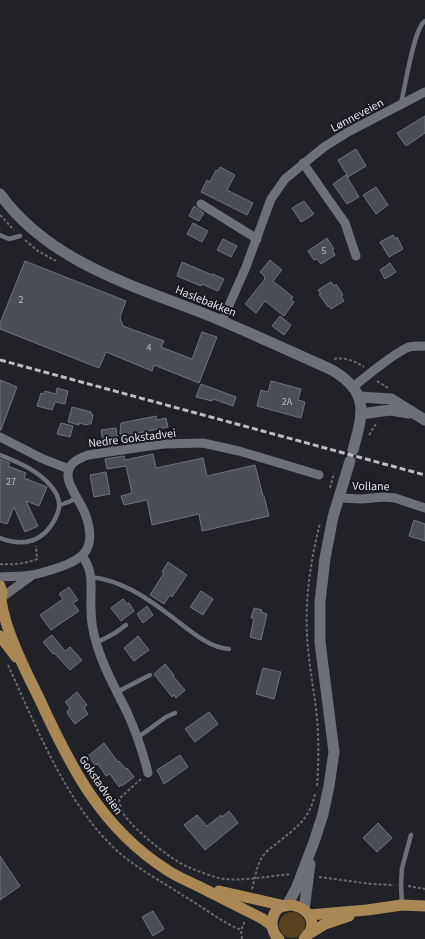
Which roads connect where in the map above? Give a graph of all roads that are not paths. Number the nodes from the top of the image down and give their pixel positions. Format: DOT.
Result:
graph roads {
  1 [pos="425,21"];
  2 [pos="425,92"];
  3 [pos="401,105"];
  4 [pos="303,163"];
  5 [pos="0,194"];
  6 [pos="201,204"];
  7 [pos="0,235"];
  8 [pos="20,236"];
  9 [pos="257,239"];
  10 [pos="356,256"];
  11 [pos="222,321"];
  12 [pos="425,346"];
  13 [pos="354,386"];
  14 [pos="360,398"];
  15 [pos="361,414"];
  16 [pos="413,414"];
  17 [pos="425,420"];
  18 [pos="0,438"];
  19 [pos="353,450"];
  20 [pos="0,455"];
  21 [pos="350,461"];
  22 [pos="69,468"];
  23 [pos="319,475"];
  24 [pos="77,496"];
  25 [pos="339,498"];
  26 [pos="60,505"];
  27 [pos="425,508"];
  28 [pos="0,538"];
  29 [pos="82,556"];
  30 [pos="32,575"];
  31 [pos="0,577"];
  32 [pos="91,577"];
  33 [pos="0,586"];
  34 [pos="1,600"];
  35 [pos="126,625"];
  36 [pos="0,636"];
  37 [pos="96,643"];
  38 [pos="229,649"];
  39 [pos="26,670"];
  40 [pos="150,675"];
  41 [pos="117,692"];
  42 [pos="175,713"];
  43 [pos="137,738"];
  44 [pos="148,773"];
  45 [pos="411,835"];
  46 [pos="314,842"];
  47 [pos="192,883"];
  48 [pos="286,905"];
  49 [pos="402,905"];
  50 [pos="425,906"];
  51 [pos="367,910"];
  52 [pos="306,912"];
  53 [pos="275,934"];
  54 [pos="306,937"];
  1 -- 3 [label="lane"];
  2 -- 3 [label="street, Lønneveien"];
  3 -- 4 [label="street, Lønneveien"];
  4 -- 9 [label="street, Lønneveien"];
  4 -- 10 [label="street"];
  5 -- 11 [label="main road, Haslebakken"];
  6 -- 9 [label="street"];
  7 -- 8 [label="lane"];
  9 -- 11 [label="street, Lønneveien"];
  11 -- 13 [label="main road, Haslebakken"];
  12 -- 13 [label="street"];
  13 -- 14 [label="main road, Haslebakken"];
  14 -- 15 [label="main road, Haslebakken"];
  14 -- 16 [label="main road"];
  15 -- 16 [label="main road"];
  15 -- 19 [label="main road, Haslebakken"];
  16 -- 17 [label="main road"];
  18 -- 22 [label="street"];
  20 -- 26 [label="lane"];
  21 -- 25 [label="main road"];
  22 -- 23 [label="street, Nedre Gokstadvei"];
  22 -- 24 [label="street"];
  24 -- 26 [label="lane"];
  24 -- 29 [label="street"];
  25 -- 27 [label="street, Vollane"];
  25 -- 46 [label="main road"];
  26 -- 28 [label="lane"];
  29 -- 30 [label="street"];
  29 -- 32 [label="street"];
  30 -- 31 [label="street"];
  30 -- 34 [label="street"];
  32 -- 37 [label="street"];
  32 -- 38 [label="lane"];
  33 -- 34 [label="main road, Gokstadveien"];
  34 -- 39 [label="main road, Gokstadveien"];
  35 -- 37 [label="lane"];
  36 -- 39 [label="main road, Gokstadveien"];
  37 -- 41 [label="street"];
  39 -- 47 [label="main road, Gokstadveien"];
  40 -- 41 [label="lane"];
  41 -- 43 [label="street"];
  42 -- 43 [label="lane"];
  43 -- 44 [label="street"];
  45 -- 49 [label="lane"];
  46 -- 48 [label="main road"];
  46 -- 52 [label="main road"];
  47 -- 48 [label="main road, Gokstadveien"];
  47 -- 53 [label="main road, Gokstadveien"];
  48 -- 52 [label="main road, Gokstadveien"];
  48 -- 53 [label="main road"];
  49 -- 50 [label="main road"];
  49 -- 51 [label="main road"];
  51 -- 52 [label="main road"];
  51 -- 54 [label="main road"];
  52 -- 54 [label="main road"];
}
